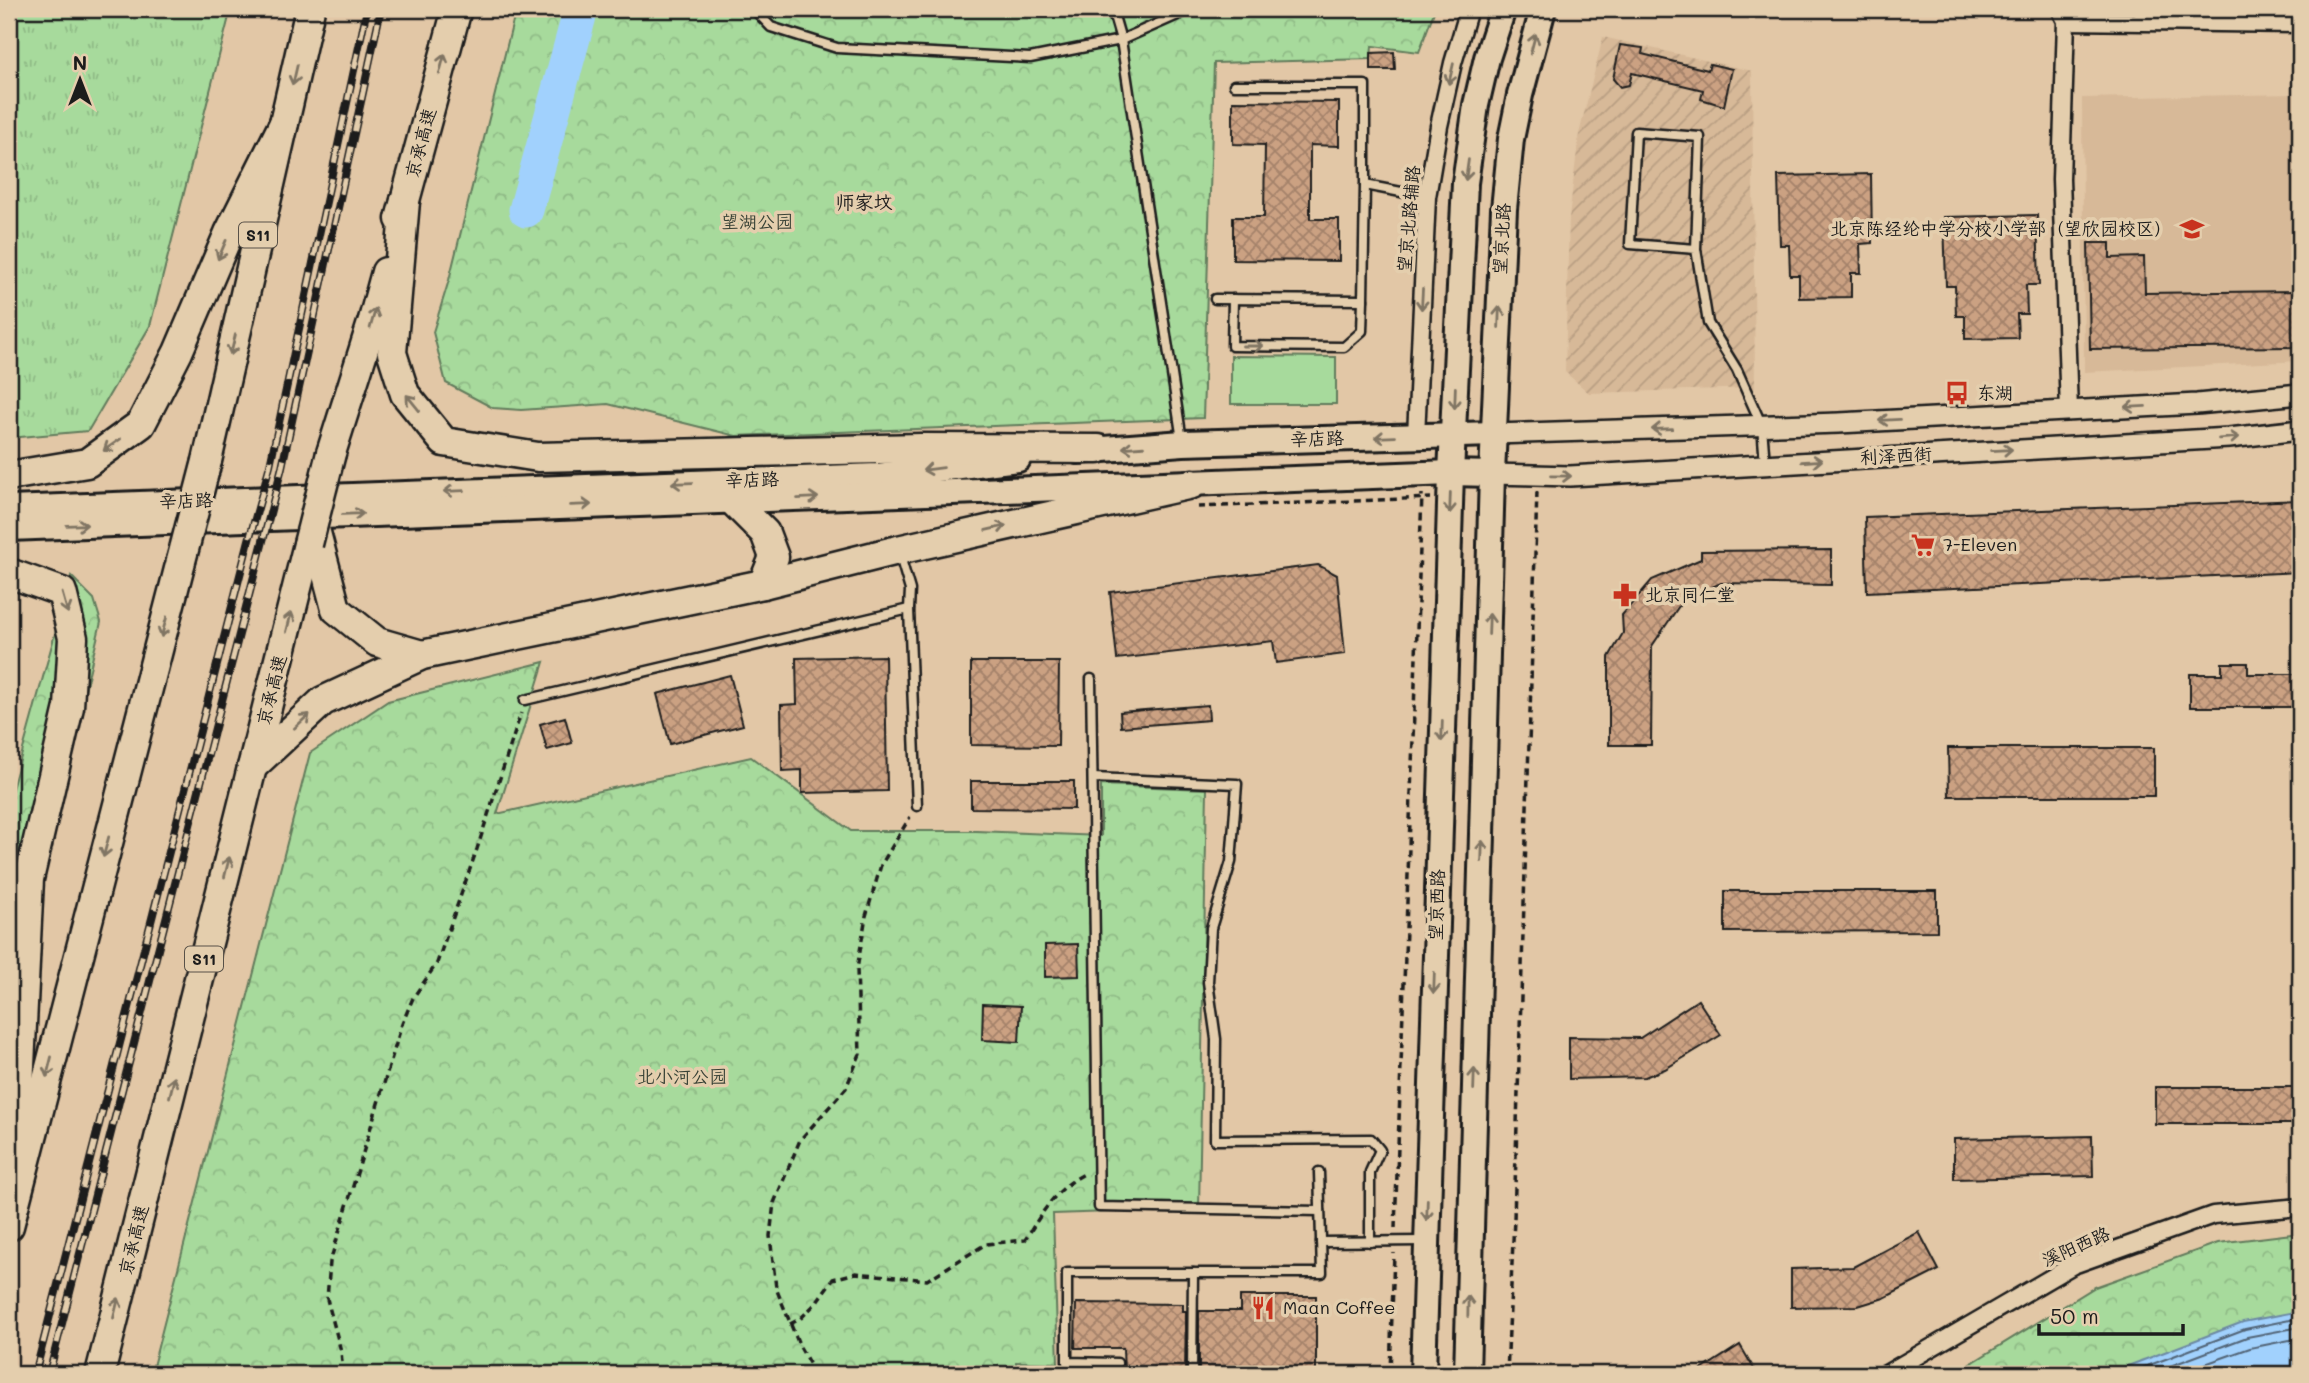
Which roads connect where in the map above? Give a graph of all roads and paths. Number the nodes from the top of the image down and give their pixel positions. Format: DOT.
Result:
graph roads {
  1 [pos="310,9"];
  2 [pos="457,9"];
  3 [pos="754,9"];
  4 [pos="1112,9"];
  5 [pos="1191,9"];
  6 [pos="1469,9"];
  7 [pos="1503,9"];
  8 [pos="1543,9"];
  9 [pos="2063,15"];
  10 [pos="2300,24"];
  11 [pos="1121,40"];
  12 [pos="1234,85"];
  13 [pos="284,123"];
  14 [pos="1364,185"];
  15 [pos="1427,197"];
  16 [pos="405,201"];
  17 [pos="1696,249"];
  18 [pos="1214,299"];
  19 [pos="1233,299"];
  20 [pos="1363,300"];
  21 [pos="2300,394"];
  22 [pos="2068,411"];
  23 [pos="1762,426"];
  24 [pos="2300,430"];
  25 [pos="1494,434"];
  26 [pos="1453,435"];
  27 [pos="1416,436"];
  28 [pos="1183,443"];
  29 [pos="1098,449"];
  30 [pos="1765,464"];
  31 [pos="1451,473"];
  32 [pos="9,476"];
  33 [pos="1537,484"];
  34 [pos="1493,485"];
  35 [pos="1422,486"];
  36 [pos="1192,496"];
  37 [pos="1450,498"];
  38 [pos="733,501"];
  39 [pos="9,509"];
  40 [pos="9,528"];
  41 [pos="311,534"];
  42 [pos="898,550"];
  43 [pos="9,573"];
  44 [pos="763,584"];
  45 [pos="909,609"];
  46 [pos="422,655"];
  47 [pos="1091,679"];
  48 [pos="525,700"];
  49 [pos="253,767"];
  50 [pos="1093,778"];
  51 [pos="917,806"];
  52 [pos="1099,1166"];
  53 [pos="1319,1172"];
  54 [pos="2300,1207"];
  55 [pos="1320,1211"];
  56 [pos="11,1219"];
  57 [pos="1426,1241"];
  58 [pos="1321,1242"];
  59 [pos="1370,1242"];
  60 [pos="1395,1242"];
  61 [pos="1193,1273"];
  62 [pos="790,1324"];
  63 [pos="100,1374"];
  64 [pos="343,1374"];
  65 [pos="815,1374"];
  66 [pos="1117,1374"];
  67 [pos="1192,1374"];
  68 [pos="1390,1374"];
  69 [pos="1423,1374"];
  70 [pos="1467,1374"];
  71 [pos="1507,1374"];
  72 [pos="1886,1374"];
  1 -- 13 [label="highway, S11, one-way"];
  16 -- 2 [label="highway, 京承高速 / S11, one-way"];
  3 -- 11 [label="lane"];
  4 -- 11 [label="lane"];
  5 -- 11 [label="lane"];
  6 -- 15 [label="street, 望京北路辅路, one-way"];
  7 -- 26 [label="main road, one-way"];
  25 -- 8 [label="main road, 望京北路, one-way"];
  9 -- 10 [label="street"];
  9 -- 22 [label="street"];
  11 -- 28 [label="lane"];
  12 -- 14 [label="lane"];
  13 -- 32 [label="highway, one-way"];
  13 -- 56 [label="highway, S11, one-way, bridge"];
  14 -- 15 [label="lane"];
  14 -- 20 [label="lane"];
  15 -- 27 [label="street, 望京北路辅路, one-way"];
  29 -- 16 [label="highway, one-way"];
  41 -- 16 [label="highway, 京承高速 / S11, one-way, bridge"];
  17 -- 17 [label="lane"];
  17 -- 23 [label="lane"];
  18 -- 19 [label="lane"];
  19 -- 20 [label="lane"];
  19 -- 20 [label="lane, one-way"];
  21 -- 22 [label="street, 利泽西街, one-way"];
  22 -- 23 [label="street, 利泽西街, one-way"];
  23 -- 25 [label="street, 利泽西街, one-way"];
  23 -- 30 [label="lane"];
  30 -- 24 [label="street, 利泽西街, one-way"];
  25 -- 26 [label="main road, 辛店路"];
  25 -- 34 [label="main road, 望京北路"];
  26 -- 27 [label="main road, 辛店路"];
  26 -- 31 [label="main road, 望京西路"];
  27 -- 28 [label="main road, 辛店路, one-way"];
  28 -- 29 [label="main road, 辛店路, one-way"];
  29 -- 39 [label="main road, 辛店路, one-way"];
  33 -- 30 [label="street, 利泽西街, one-way"];
  31 -- 34 [label="main road, 辛店路"];
  31 -- 35 [label="main road, 辛店路"];
  31 -- 37 [label="main road, 望京西路"];
  33 -- 34 [label="street, 利泽西街"];
  33 -- 34 [label="path"];
  33 -- 71 [label="path"];
  70 -- 34 [label="main road, one-way"];
  35 -- 36 [label="main road, 辛店路"];
  35 -- 36 [label="path"];
  35 -- 37 [label="path"];
  35 -- 60 [label="path"];
  38 -- 36 [label="main road, 辛店路, one-way"];
  42 -- 36 [label="highway, one-way"];
  37 -- 57 [label="main road, 望京西路, one-way"];
  40 -- 38 [label="main road, 辛店路, one-way"];
  38 -- 44 [label="highway"];
  41 -- 46 [label="highway"];
  49 -- 41 [label="highway, 京承高速 / S11, one-way"];
  42 -- 44 [label="highway"];
  42 -- 45 [label="lane"];
  43 -- 56 [label="highway, one-way"];
  44 -- 46 [label="highway"];
  45 -- 48 [label="lane"];
  45 -- 51 [label="lane"];
  49 -- 46 [label="highway, one-way"];
  47 -- 50 [label="lane"];
  48 -- 64 [label="path"];
  63 -- 49 [label="highway, 京承高速 / S11, one-way"];
  50 -- 52 [label="lane"];
  50 -- 59 [label="lane"];
  51 -- 62 [label="path"];
  52 -- 55 [label="lane"];
  52 -- 62 [label="path"];
  53 -- 55 [label="lane"];
  54 -- 72 [label="street, 溪阳西路"];
  55 -- 58 [label="lane"];
  57 -- 60 [label="lane"];
  57 -- 69 [label="main road, 望京西路"];
  58 -- 59 [label="lane"];
  58 -- 61 [label="lane"];
  59 -- 60 [label="lane"];
  60 -- 68 [label="path"];
  61 -- 66 [label="lane"];
  61 -- 67 [label="lane"];
  62 -- 65 [label="path"];
}
